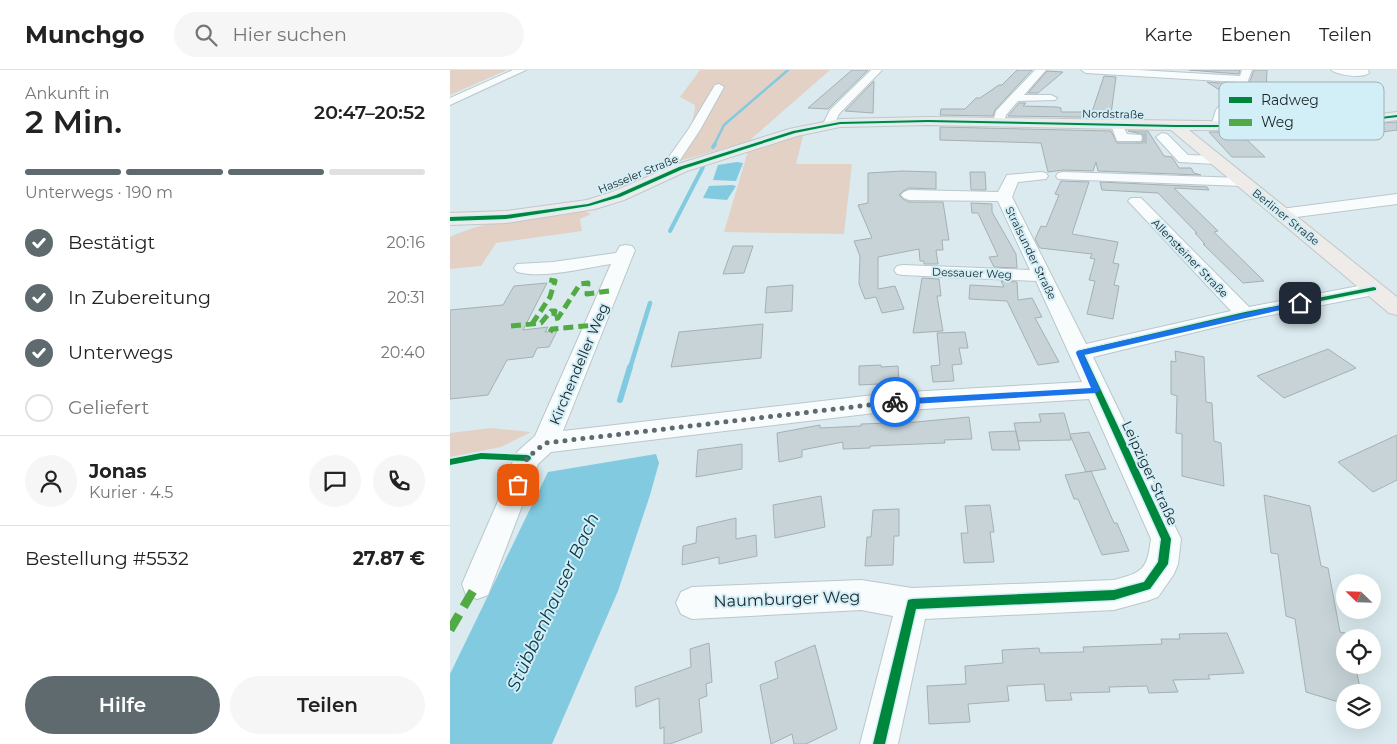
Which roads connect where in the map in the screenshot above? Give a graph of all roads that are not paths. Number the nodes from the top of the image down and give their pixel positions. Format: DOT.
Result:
graph roads {
  1 [pos="521,70"];
  2 [pos="877,70"];
  3 [pos="1041,70"];
  4 [pos="1086,70"];
  5 [pos="1336,70"];
  6 [pos="1363,70"];
  7 [pos="1245,75"];
  8 [pos="719,87"];
  9 [pos="1016,98"];
  10 [pos="1051,98"];
  11 [pos="450,102"];
  12 [pos="1397,116"];
  13 [pos="1384,117"];
  14 [pos="1219,120"];
  15 [pos="999,122"];
  16 [pos="829,124"];
  17 [pos="1117,125"];
  18 [pos="1217,126"];
  19 [pos="1180,131"];
  20 [pos="1136,138"];
  21 [pos="1215,160"];
  22 [pos="663,175"];
  23 [pos="1041,176"];
  24 [pos="1063,176"];
  25 [pos="1242,182"];
  26 [pos="909,195"];
  27 [pos="1004,197"];
  28 [pos="1397,199"];
  29 [pos="1136,201"];
  30 [pos="1281,214"];
  31 [pos="450,219"];
  32 [pos="523,268"];
  33 [pos="903,270"];
  34 [pos="1042,276"];
  35 [pos="1374,289"];
  36 [pos="1397,308"];
  37 [pos="1245,314"];
  38 [pos="1080,353"];
  39 [pos="1096,390"];
  40 [pos="545,443"];
  41 [pos="477,584"];
  42 [pos="692,603"];
  43 [pos="912,604"];
  44 [pos="879,744"];
  1 -- 11 [label="street"];
  2 -- 16 [label="street"];
  3 -- 9 [label="street"];
  4 -- 7 [label="street"];
  5 -- 6 [label="street"];
  8 -- 22 [label="street, Hasseler Straße"];
  9 -- 10 [label="street"];
  9 -- 15 [label="street"];
  12 -- 13 [label="main road, Nordstraße"];
  14 -- 18 [label="street"];
  15 -- 16 [label="main road, Nordstraße"];
  15 -- 17 [label="main road, Nordstraße"];
  16 -- 22 [label="main road, Hasseler Straße"];
  17 -- 19 [label="main road, Nordstraße"];
  17 -- 20 [label="street"];
  18 -- 19 [label="main road, Nordstraße"];
  19 -- 21 [label="main road, Berliner Straße"];
  19 -- 21 [label="street"];
  21 -- 25 [label="main road, Berliner Straße"];
  22 -- 31 [label="main road, Hasseler Straße"];
  23 -- 27 [label="street, Stralsunder Straße"];
  24 -- 25 [label="street"];
  25 -- 30 [label="main road, Berliner Straße"];
  26 -- 27 [label="street"];
  27 -- 34 [label="street, Stralsunder Straße"];
  28 -- 30 [label="street"];
  29 -- 37 [label="street, Allensteiner Straße"];
  30 -- 35 [label="main road, Berliner Straße"];
  32 -- 40 [label="street, Kirchendeller Weg"];
  33 -- 34 [label="street, Dessauer Weg"];
  34 -- 38 [label="street, Stralsunder Straße"];
  35 -- 36 [label="main road, Berliner Straße"];
  35 -- 37 [label="street"];
  37 -- 38 [label="street"];
  38 -- 39 [label="street, Leipziger Straße"];
  39 -- 40 [label="street"];
  39 -- 43 [label="street, Leipziger Straße"];
  40 -- 41 [label="street, Kirchendeller Weg"];
  42 -- 43 [label="street, Naumburger Weg"];
  43 -- 44 [label="street"];
}
